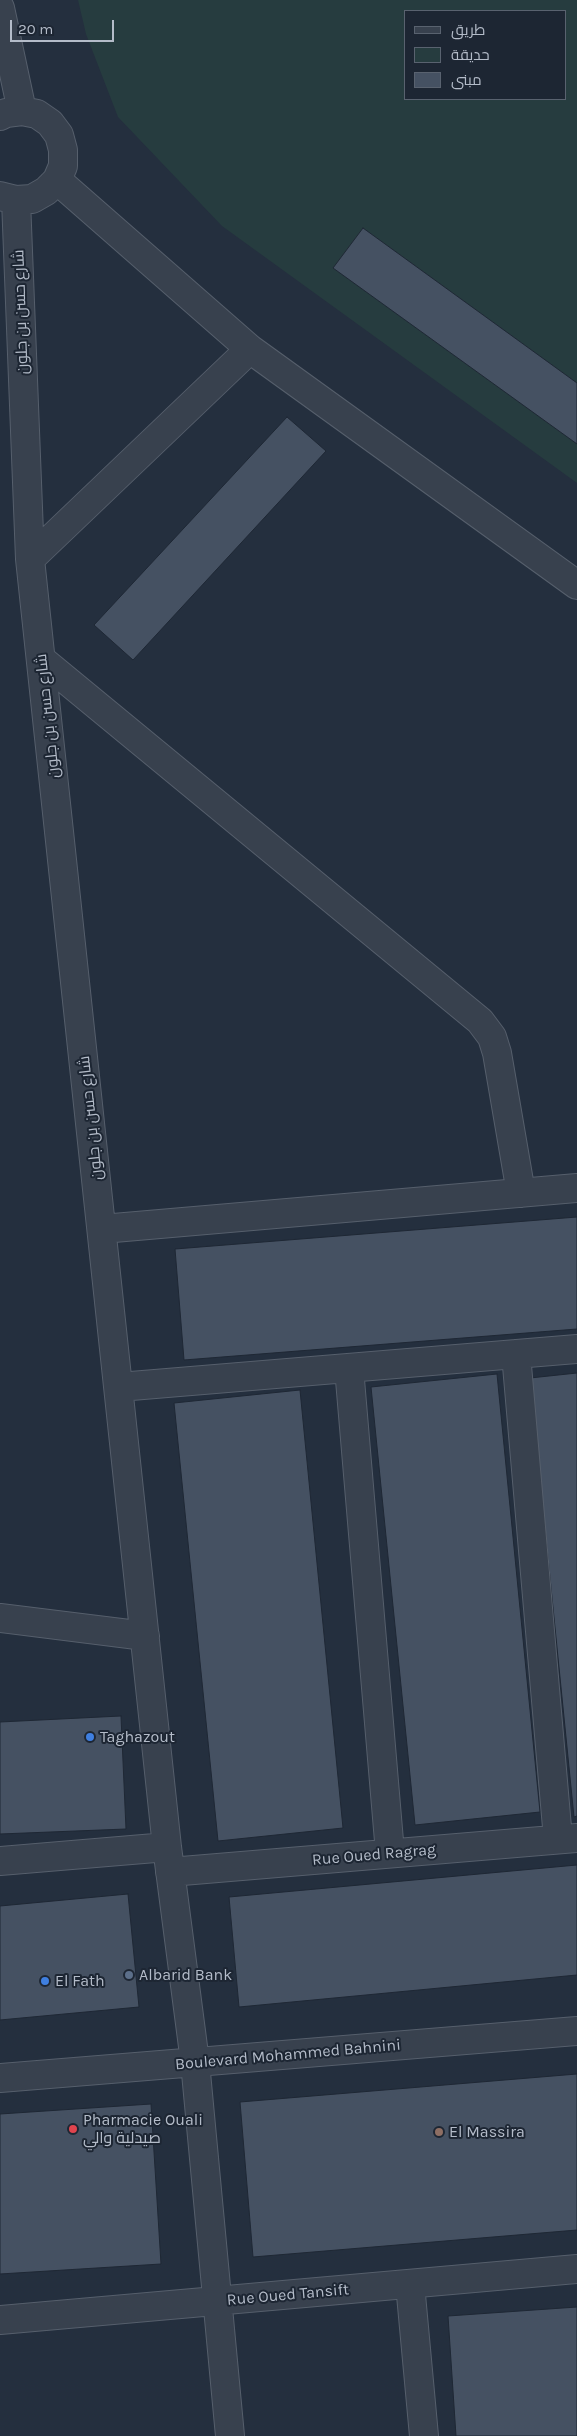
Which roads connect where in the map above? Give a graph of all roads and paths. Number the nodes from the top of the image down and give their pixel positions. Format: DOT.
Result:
graph roads {
  1 [pos="0,8"];
  2 [pos="11,113"];
  3 [pos="56,180"];
  4 [pos="8,198"];
  5 [pos="250,349"];
  6 [pos="30,559"];
  7 [pos="577,585"];
  8 [pos="42,660"];
  9 [pos="577,1188"];
  10 [pos="521,1193"];
  11 [pos="102,1229"];
  12 [pos="577,1349"];
  13 [pos="516,1354"];
  14 [pos="348,1368"];
  15 [pos="119,1387"];
  16 [pos="0,1618"];
  17 [pos="145,1636"];
  18 [pos="567,1839"];
  19 [pos="390,1854"];
  20 [pos="169,1860"];
  21 [pos="0,1861"];
  22 [pos="577,2031"];
  23 [pos="195,2062"];
  24 [pos="0,2078"];
  25 [pos="577,2269"];
  26 [pos="410,2284"];
  27 [pos="217,2301"];
  28 [pos="0,2320"];
  29 [pos="230,2436"];
  30 [pos="424,2436"];
  1 -- 2 [label="street"];
  2 -- 3 [label="street"];
  3 -- 4 [label="street"];
  3 -- 5 [label="street"];
  4 -- 6 [label="street, شارع حسن بن جلون"];
  5 -- 6 [label="street"];
  5 -- 7 [label="street"];
  6 -- 8 [label="street, شارع حسن بن جلون"];
  8 -- 10 [label="street"];
  8 -- 11 [label="street, شارع حسن بن جلون"];
  9 -- 10 [label="street"];
  10 -- 11 [label="street"];
  11 -- 15 [label="street, شارع حسن بن جلون"];
  12 -- 13 [label="street"];
  13 -- 14 [label="street"];
  13 -- 18 [label="street"];
  14 -- 15 [label="street"];
  14 -- 19 [label="street"];
  15 -- 17 [label="street, شارع حسن بن جلون"];
  16 -- 17 [label="street"];
  17 -- 20 [label="street, شارع حسن بن جلون"];
  18 -- 19 [label="street, Rue Oued Ragrag"];
  19 -- 20 [label="street, Rue Oued Ragrag"];
  20 -- 21 [label="street, Rue Oued Ragrag"];
  20 -- 23 [label="street, شارع حسن بن جلون"];
  22 -- 23 [label="street, Boulevard Mohammed Bahnini"];
  23 -- 24 [label="street, Boulevard Mohammed Bahnini"];
  23 -- 27 [label="street, شارع حسن بن جلون"];
  25 -- 26 [label="street, Rue Oued Tansift"];
  26 -- 27 [label="street, Rue Oued Tansift"];
  26 -- 30 [label="street"];
  27 -- 28 [label="street, Rue Oued Tansift"];
  27 -- 29 [label="street, شارع حسن بن جلون"];
}
